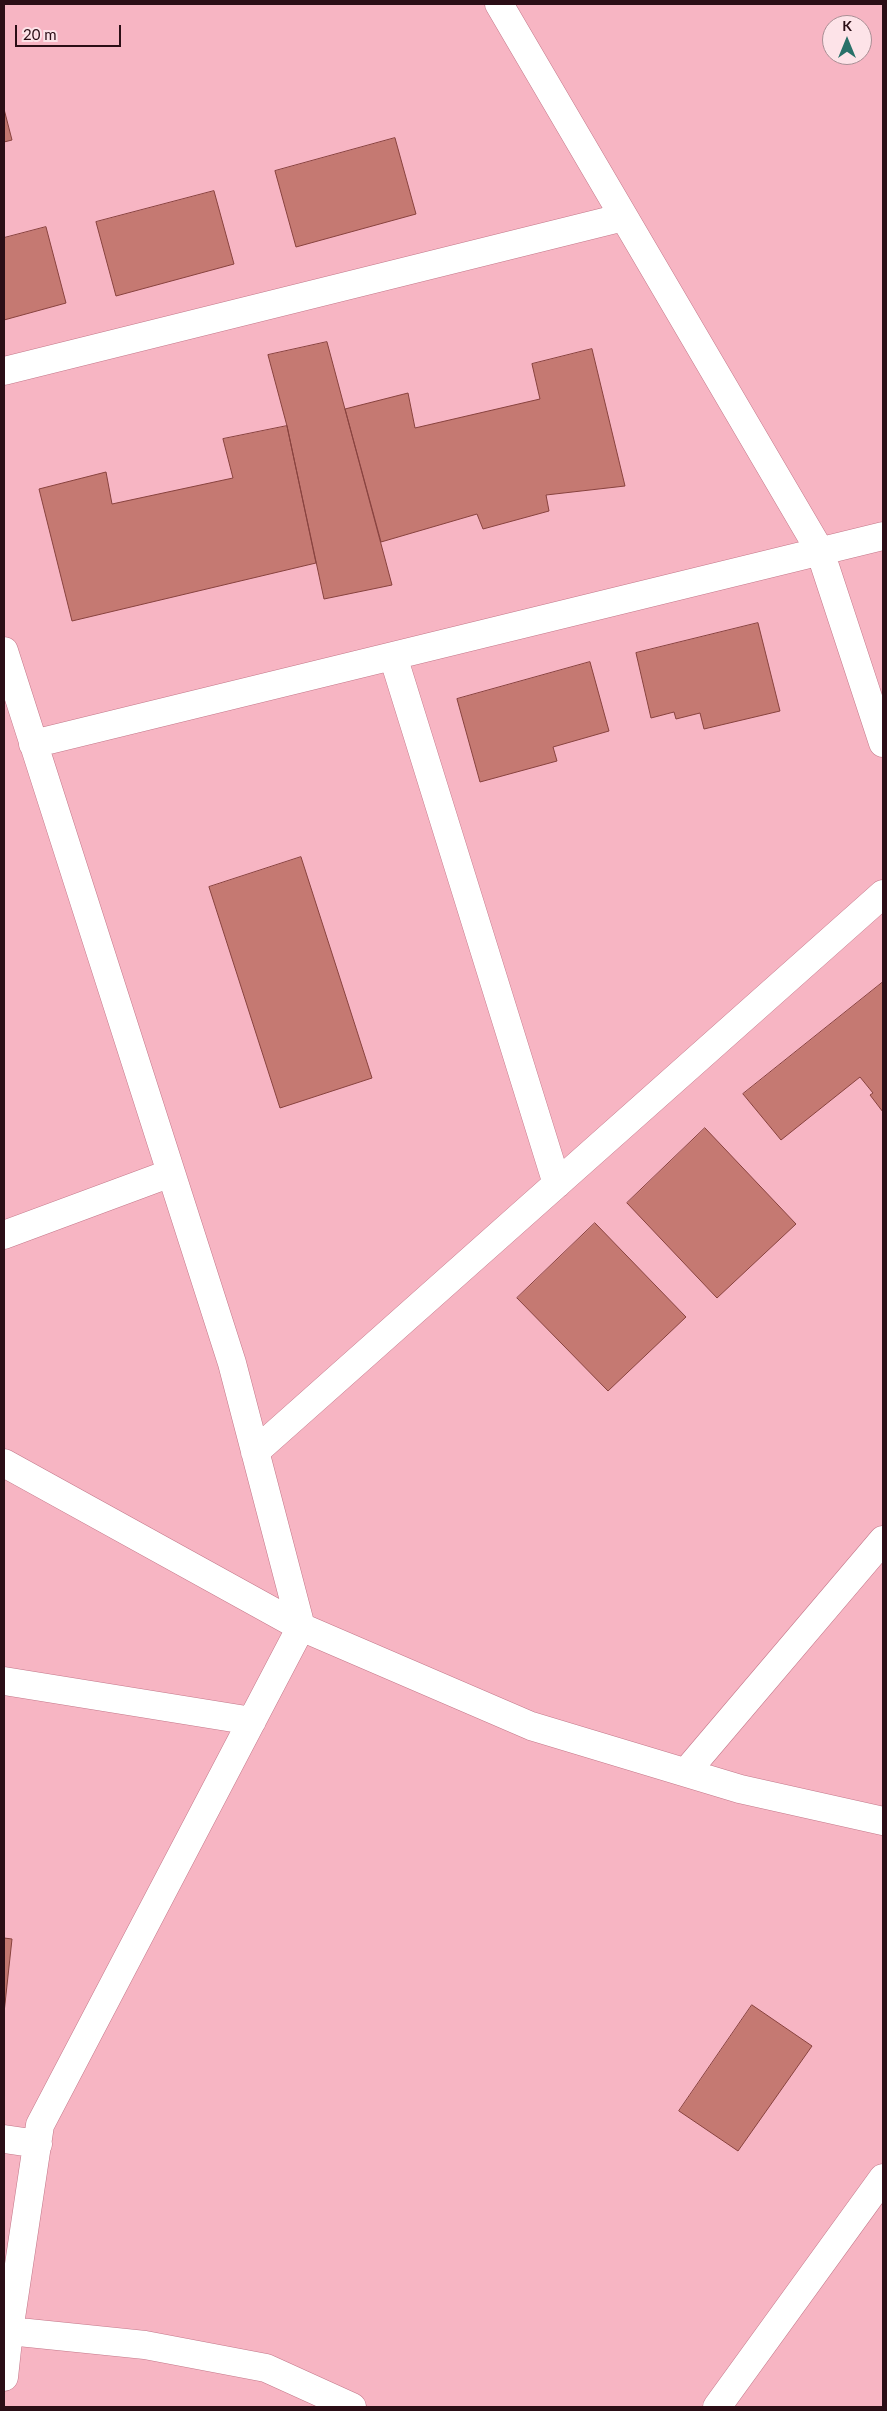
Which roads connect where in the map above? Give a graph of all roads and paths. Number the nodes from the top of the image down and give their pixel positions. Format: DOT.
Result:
graph roads {
  1 [pos="499,4"];
  2 [pos="624,217"];
  3 [pos="4,371"];
  4 [pos="883,536"];
  5 [pos="820,551"];
  6 [pos="4,652"];
  7 [pos="392,656"];
  8 [pos="883,743"];
  9 [pos="33,744"];
  10 [pos="883,894"];
  11 [pos="171,1173"];
  12 [pos="557,1184"];
  13 [pos="4,1235"];
  14 [pos="255,1452"];
  15 [pos="4,1463"];
  16 [pos="883,1540"];
  17 [pos="301,1627"];
  18 [pos="4,1680"];
  19 [pos="252,1721"];
  20 [pos="686,1772"];
  21 [pos="883,1821"];
  22 [pos="4,2139"];
  23 [pos="38,2144"];
  24 [pos="883,2178"];
  25 [pos="9,2331"];
  26 [pos="4,2377"];
  27 [pos="352,2407"];
  28 [pos="718,2407"];
  1 -- 2 [label="street"];
  2 -- 3 [label="street"];
  2 -- 5 [label="street"];
  4 -- 5 [label="street"];
  5 -- 7 [label="street"];
  5 -- 8 [label="street"];
  6 -- 9 [label="street"];
  7 -- 9 [label="street"];
  7 -- 12 [label="street"];
  9 -- 11 [label="street"];
  10 -- 12 [label="street"];
  11 -- 13 [label="street"];
  11 -- 14 [label="street"];
  12 -- 14 [label="street"];
  14 -- 17 [label="street"];
  15 -- 17 [label="street"];
  16 -- 20 [label="street"];
  17 -- 19 [label="street"];
  17 -- 20 [label="street"];
  18 -- 19 [label="street"];
  19 -- 23 [label="street"];
  20 -- 21 [label="street"];
  22 -- 23 [label="street"];
  23 -- 25 [label="street"];
  24 -- 28 [label="street"];
  25 -- 26 [label="street"];
  25 -- 27 [label="street"];
}
